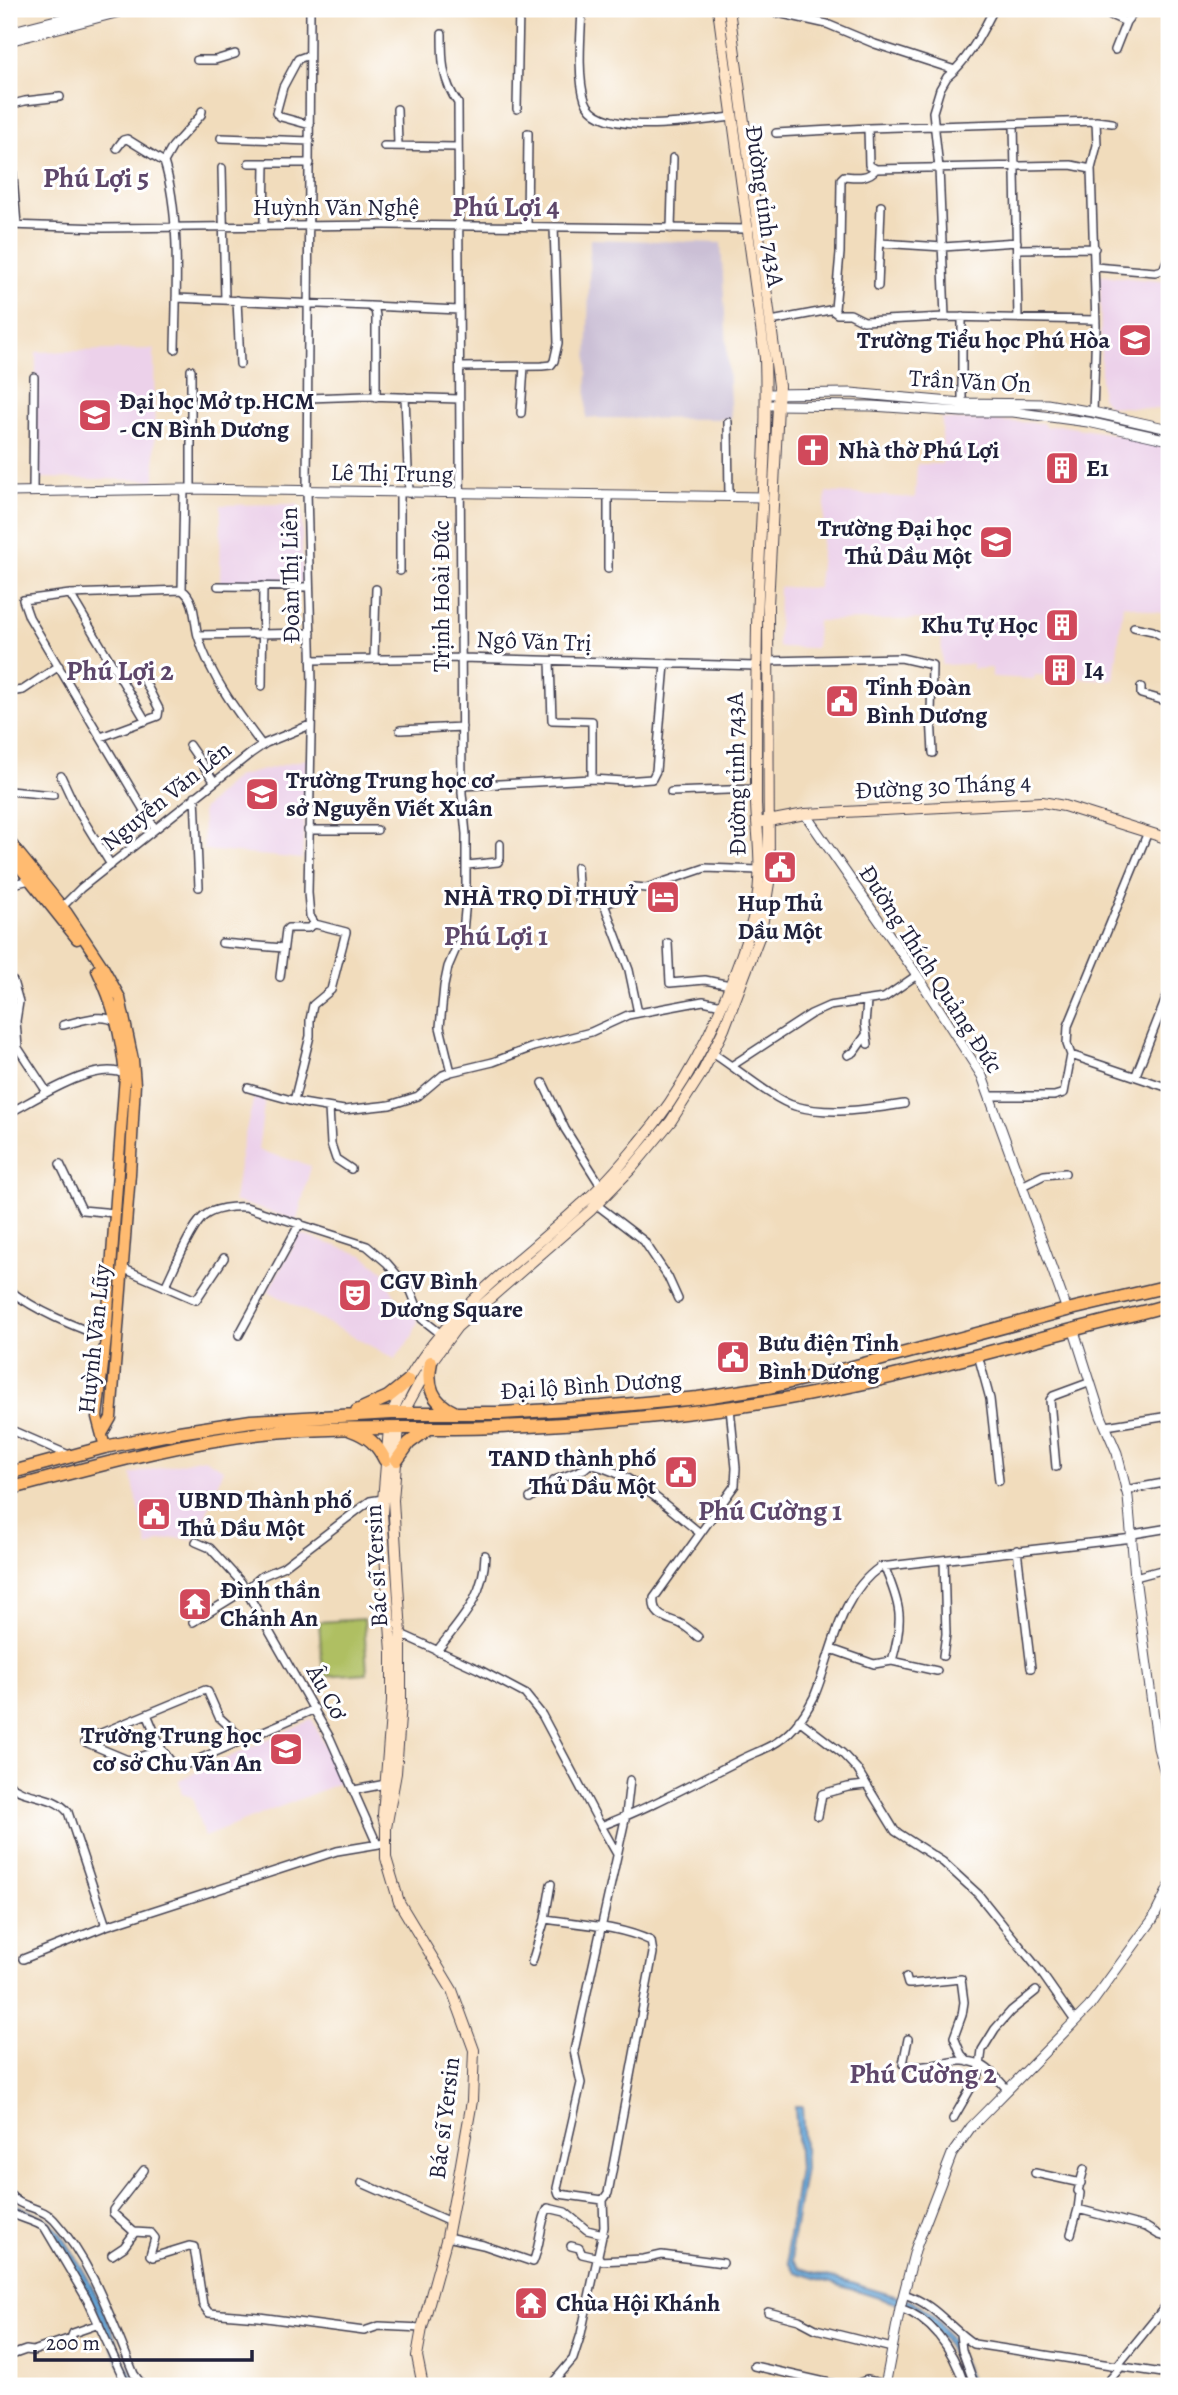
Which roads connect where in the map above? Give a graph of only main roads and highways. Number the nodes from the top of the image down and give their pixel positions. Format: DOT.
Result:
graph roads {
  1 [pos="718,9"];
  2 [pos="729,9"];
  3 [pos="752,229"];
  4 [pos="769,497"];
  5 [pos="757,822"];
  6 [pos="769,822"];
  7 [pos="1169,839"];
  8 [pos="9,841"];
  9 [pos="9,854"];
  10 [pos="59,910"];
  11 [pos="116,1000"];
  12 [pos="1169,1286"];
  13 [pos="492,1288"];
  14 [pos="1169,1305"];
  15 [pos="1067,1310"];
  16 [pos="1074,1331"];
  17 [pos="431,1362"];
  18 [pos="408,1381"];
  19 [pos="728,1393"];
  20 [pos="730,1408"];
  21 [pos="397,1413"];
  22 [pos="457,1413"];
  23 [pos="344,1422"];
  24 [pos="431,1427"];
  25 [pos="394,1428"];
  26 [pos="103,1432"];
  27 [pos="105,1447"];
  28 [pos="391,1460"];
  29 [pos="108,1462"];
  30 [pos="12,1470"];
  31 [pos="9,1489"];
  32 [pos="391,1580"];
  33 [pos="394,1746"];
  34 [pos="386,1828"];
  35 [pos="423,2386"];
  1 -- 3 [label="main road, Đường tỉnh 743A"];
  2 -- 3 [label="main road, Đường tỉnh 743A"];
  3 -- 4 [label="main road, Đường tỉnh 743A"];
  3 -- 4 [label="main road, Đường tỉnh 743A"];
  4 -- 5 [label="main road, Đường tỉnh 743A"];
  4 -- 6 [label="main road, Đường tỉnh 743A"];
  5 -- 6 [label="main road, Đường 30 Tháng 4"];
  5 -- 13 [label="main road, Đường tỉnh 743A"];
  6 -- 7 [label="main road, Đường 30 Tháng 4"];
  6 -- 13 [label="main road, Đường tỉnh 743A"];
  8 -- 10 [label="main road, Huỳnh Văn Lũy"];
  9 -- 10 [label="main road, Huỳnh Văn Lũy"];
  10 -- 11 [label="main road, Huỳnh Văn Lũy"];
  11 -- 26 [label="main road, Huỳnh Văn Lũy"];
  11 -- 26 [label="main road, Huỳnh Văn Lũy"];
  12 -- 15 [label="highway, Đại lộ Bình Dương"];
  13 -- 17 [label="main road, Đường tỉnh 743A"];
  13 -- 18 [label="main road, Đường tỉnh 743A"];
  14 -- 16 [label="highway, Đại lộ Bình Dương"];
  15 -- 16 [label="highway"];
  15 -- 19 [label="highway, Đại lộ Bình Dương"];
  16 -- 20 [label="highway, Đại lộ Bình Dương"];
  17 -- 21 [label="main road, Đường tỉnh 743A"];
  17 -- 22 [label="highway"];
  18 -- 21 [label="main road, Đường tỉnh 743A"];
  18 -- 23 [label="highway"];
  19 -- 20 [label="highway"];
  19 -- 22 [label="highway, Đại lộ Bình Dương"];
  20 -- 24 [label="highway, Đại lộ Bình Dương"];
  21 -- 22 [label="highway, Đại lộ Bình Dương"];
  21 -- 23 [label="highway, Đại lộ Bình Dương"];
  21 -- 25 [label="highway"];
  23 -- 25 [label="highway, Đại lộ Bình Dương"];
  23 -- 27 [label="highway, Đại lộ Bình Dương"];
  23 -- 28 [label="highway"];
  23 -- 29 [label="highway, Đại lộ Bình Dương"];
  24 -- 25 [label="highway, Đại lộ Bình Dương"];
  24 -- 28 [label="highway"];
  25 -- 28 [label="main road, Bác sĩ Yersin"];
  26 -- 27 [label="main road"];
  27 -- 29 [label="highway"];
  27 -- 30 [label="highway, Đại lộ Bình Dương"];
  28 -- 32 [label="main road, Bác sĩ Yersin"];
  28 -- 32 [label="main road, Bác sĩ Yersin"];
  29 -- 31 [label="highway, Đại lộ Bình Dương"];
  32 -- 33 [label="main road, Bác sĩ Yersin"];
  33 -- 34 [label="main road, Bác sĩ Yersin"];
  33 -- 34 [label="main road, Bác sĩ Yersin"];
  34 -- 35 [label="main road, Bác sĩ Yersin"];
}
